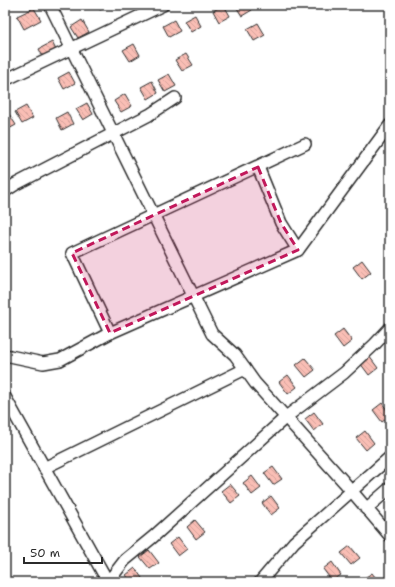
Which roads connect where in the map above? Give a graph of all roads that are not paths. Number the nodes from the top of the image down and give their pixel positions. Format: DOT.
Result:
graph roads {
  1 [pos="50,5"];
  2 [pos="164,5"];
  3 [pos="5,80"];
  4 [pos="175,98"];
  5 [pos="390,125"];
  6 [pos="112,134"];
  7 [pos="305,144"];
  8 [pos="258,167"];
  9 [pos="5,191"];
  10 [pos="153,216"];
  11 [pos="298,250"];
  12 [pos="193,297"];
  13 [pos="390,328"];
  14 [pos="110,333"];
  15 [pos="5,356"];
  16 [pos="245,369"];
  17 [pos="5,397"];
  18 [pos="286,417"];
  19 [pos="390,456"];
  20 [pos="44,468"];
  21 [pos="390,488"];
  22 [pos="351,492"];
  23 [pos="366,509"];
  24 [pos="390,536"];
  25 [pos="108,582"];
  26 [pos="260,582"];
  1 -- 6 [label="street"];
  2 -- 3 [label="street"];
  4 -- 6 [label="street"];
  5 -- 11 [label="street"];
  6 -- 9 [label="street"];
  6 -- 10 [label="street"];
  7 -- 8 [label="street"];
  8 -- 10 [label="street"];
  8 -- 11 [label="street"];
  10 -- 12 [label="street"];
  10 -- 14 [label="street"];
  11 -- 12 [label="street"];
  12 -- 14 [label="street"];
  12 -- 16 [label="street"];
  13 -- 18 [label="street"];
  14 -- 15 [label="street"];
  16 -- 18 [label="street"];
  16 -- 20 [label="street"];
  17 -- 20 [label="street"];
  18 -- 22 [label="street"];
  18 -- 25 [label="street"];
  19 -- 22 [label="street"];
  20 -- 25 [label="street"];
  21 -- 23 [label="street"];
  22 -- 23 [label="street"];
  22 -- 26 [label="street"];
  23 -- 24 [label="street"];
}
